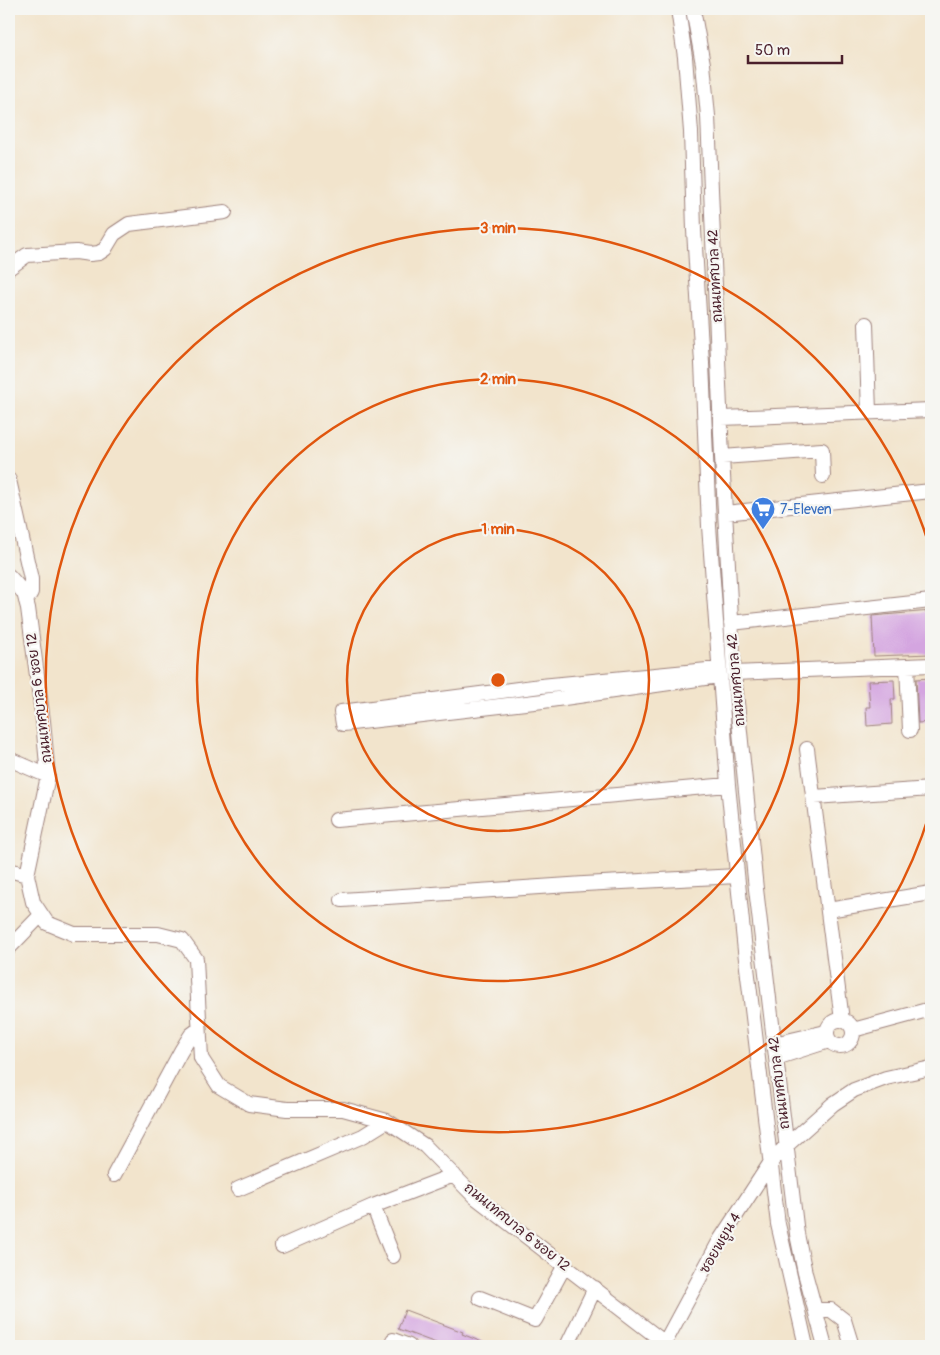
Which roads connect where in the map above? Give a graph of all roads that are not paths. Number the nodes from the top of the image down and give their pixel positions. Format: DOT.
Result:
graph roads {
  1 [pos="678,9"];
  2 [pos="693,9"];
  3 [pos="226,212"];
  4 [pos="9,268"];
  5 [pos="866,324"];
  6 [pos="931,410"];
  7 [pos="869,412"];
  8 [pos="722,418"];
  9 [pos="722,457"];
  10 [pos="823,476"];
  11 [pos="9,480"];
  12 [pos="931,491"];
  13 [pos="725,513"];
  14 [pos="9,576"];
  15 [pos="26,601"];
  16 [pos="931,601"];
  17 [pos="731,623"];
  18 [pos="931,665"];
  19 [pos="907,666"];
  20 [pos="718,673"];
  21 [pos="734,673"];
  22 [pos="541,686"];
  23 [pos="454,697"];
  24 [pos="543,701"];
  25 [pos="455,712"];
  26 [pos="910,730"];
  27 [pos="807,749"];
  28 [pos="9,759"];
  29 [pos="48,776"];
  30 [pos="728,785"];
  31 [pos="931,789"];
  32 [pos="814,797"];
  33 [pos="336,820"];
  34 [pos="9,870"];
  35 [pos="27,875"];
  36 [pos="737,876"];
  37 [pos="931,893"];
  38 [pos="342,900"];
  39 [pos="828,910"];
  40 [pos="41,915"];
  41 [pos="9,948"];
  42 [pos="931,1009"];
  43 [pos="842,1020"];
  44 [pos="199,1029"];
  45 [pos="853,1030"];
  46 [pos="828,1036"];
  47 [pos="774,1044"];
  48 [pos="776,1058"];
  49 [pos="931,1068"];
  50 [pos="387,1121"];
  51 [pos="786,1146"];
  52 [pos="771,1162"];
  53 [pos="114,1175"];
  54 [pos="454,1175"];
  55 [pos="238,1189"];
  56 [pos="373,1206"];
  57 [pos="282,1246"];
  58 [pos="393,1256"];
  59 [pos="565,1266"];
  60 [pos="595,1288"];
  61 [pos="480,1298"];
  62 [pos="815,1310"];
  63 [pos="393,1340"];
  64 [pos="664,1345"];
  65 [pos="409,1346"];
  66 [pos="566,1346"];
  67 [pos="806,1346"];
  68 [pos="825,1346"];
  69 [pos="852,1346"];
  1 -- 20 [label="street, ถนนเทศบาล 42"];
  2 -- 8 [label="street, ถนนเทศบาล 42"];
  3 -- 4 [label="street"];
  5 -- 7 [label="street"];
  6 -- 7 [label="street"];
  7 -- 8 [label="street"];
  8 -- 9 [label="street, ถนนเทศบาล 42"];
  9 -- 10 [label="street"];
  9 -- 13 [label="street, ถนนเทศบาล 42"];
  11 -- 15 [label="street"];
  12 -- 13 [label="street"];
  13 -- 17 [label="street, ถนนเทศบาล 42"];
  14 -- 15 [label="street, ถนนเทศบาล 6 ซอย 12"];
  15 -- 29 [label="street, ถนนเทศบาล 6 ซอย 12"];
  16 -- 17 [label="street"];
  17 -- 21 [label="street, ถนนเทศบาล 42"];
  18 -- 19 [label="street"];
  19 -- 21 [label="street"];
  19 -- 26 [label="street"];
  20 -- 22 [label="street"];
  20 -- 24 [label="street"];
  20 -- 30 [label="street, ถนนเทศบาล 42"];
  21 -- 47 [label="street, ถนนเทศบาล 42"];
  22 -- 23 [label="street"];
  22 -- 24 [label="street"];
  23 -- 25 [label="street"];
  23 -- 25 [label="street"];
  24 -- 25 [label="street"];
  27 -- 32 [label="street"];
  28 -- 29 [label="street"];
  29 -- 35 [label="street, ถนนเทศบาล 6 ซอย 12"];
  30 -- 33 [label="street"];
  30 -- 36 [label="street, ถนนเทศบาล 42"];
  31 -- 32 [label="street"];
  32 -- 39 [label="street"];
  34 -- 35 [label="street"];
  35 -- 40 [label="street, ถนนเทศบาล 6 ซอย 12"];
  36 -- 38 [label="street"];
  36 -- 52 [label="street, ถนนเทศบาล 42"];
  37 -- 39 [label="street"];
  39 -- 43 [label="street"];
  40 -- 41 [label="street"];
  40 -- 44 [label="street, ถนนเทศบาล 6 ซอย 12"];
  42 -- 45 [label="street"];
  43 -- 45 [label="street"];
  43 -- 46 [label="street"];
  44 -- 50 [label="street, ถนนเทศบาล 6 ซอย 12"];
  44 -- 53 [label="street"];
  45 -- 46 [label="street"];
  46 -- 47 [label="street"];
  46 -- 48 [label="street"];
  47 -- 48 [label="street, ถนนเทศบาล 42"];
  48 -- 51 [label="street, ถนนเทศบาล 42"];
  49 -- 51 [label="street, ซอยพยูน 4"];
  50 -- 54 [label="street, ถนนเทศบาล 6 ซอย 12"];
  50 -- 55 [label="street"];
  51 -- 52 [label="street, ซอยพยูน 4"];
  51 -- 62 [label="street, ถนนเทศบาล 42"];
  52 -- 64 [label="street, ซอยพยูน 4"];
  52 -- 67 [label="street, ถนนเทศบาล 42"];
  54 -- 56 [label="street"];
  54 -- 59 [label="street, ถนนเทศบาล 6 ซอย 12"];
  56 -- 57 [label="street"];
  56 -- 58 [label="street"];
  59 -- 60 [label="street, ถนนเทศบาล 6 ซอย 12"];
  59 -- 61 [label="street"];
  60 -- 64 [label="street, ถนนเทศบาล 6 ซอย 12"];
  60 -- 66 [label="street"];
  62 -- 68 [label="street, ถนนเทศบาล 42"];
  62 -- 69 [label="street"];
  63 -- 65 [label="street"];
}
